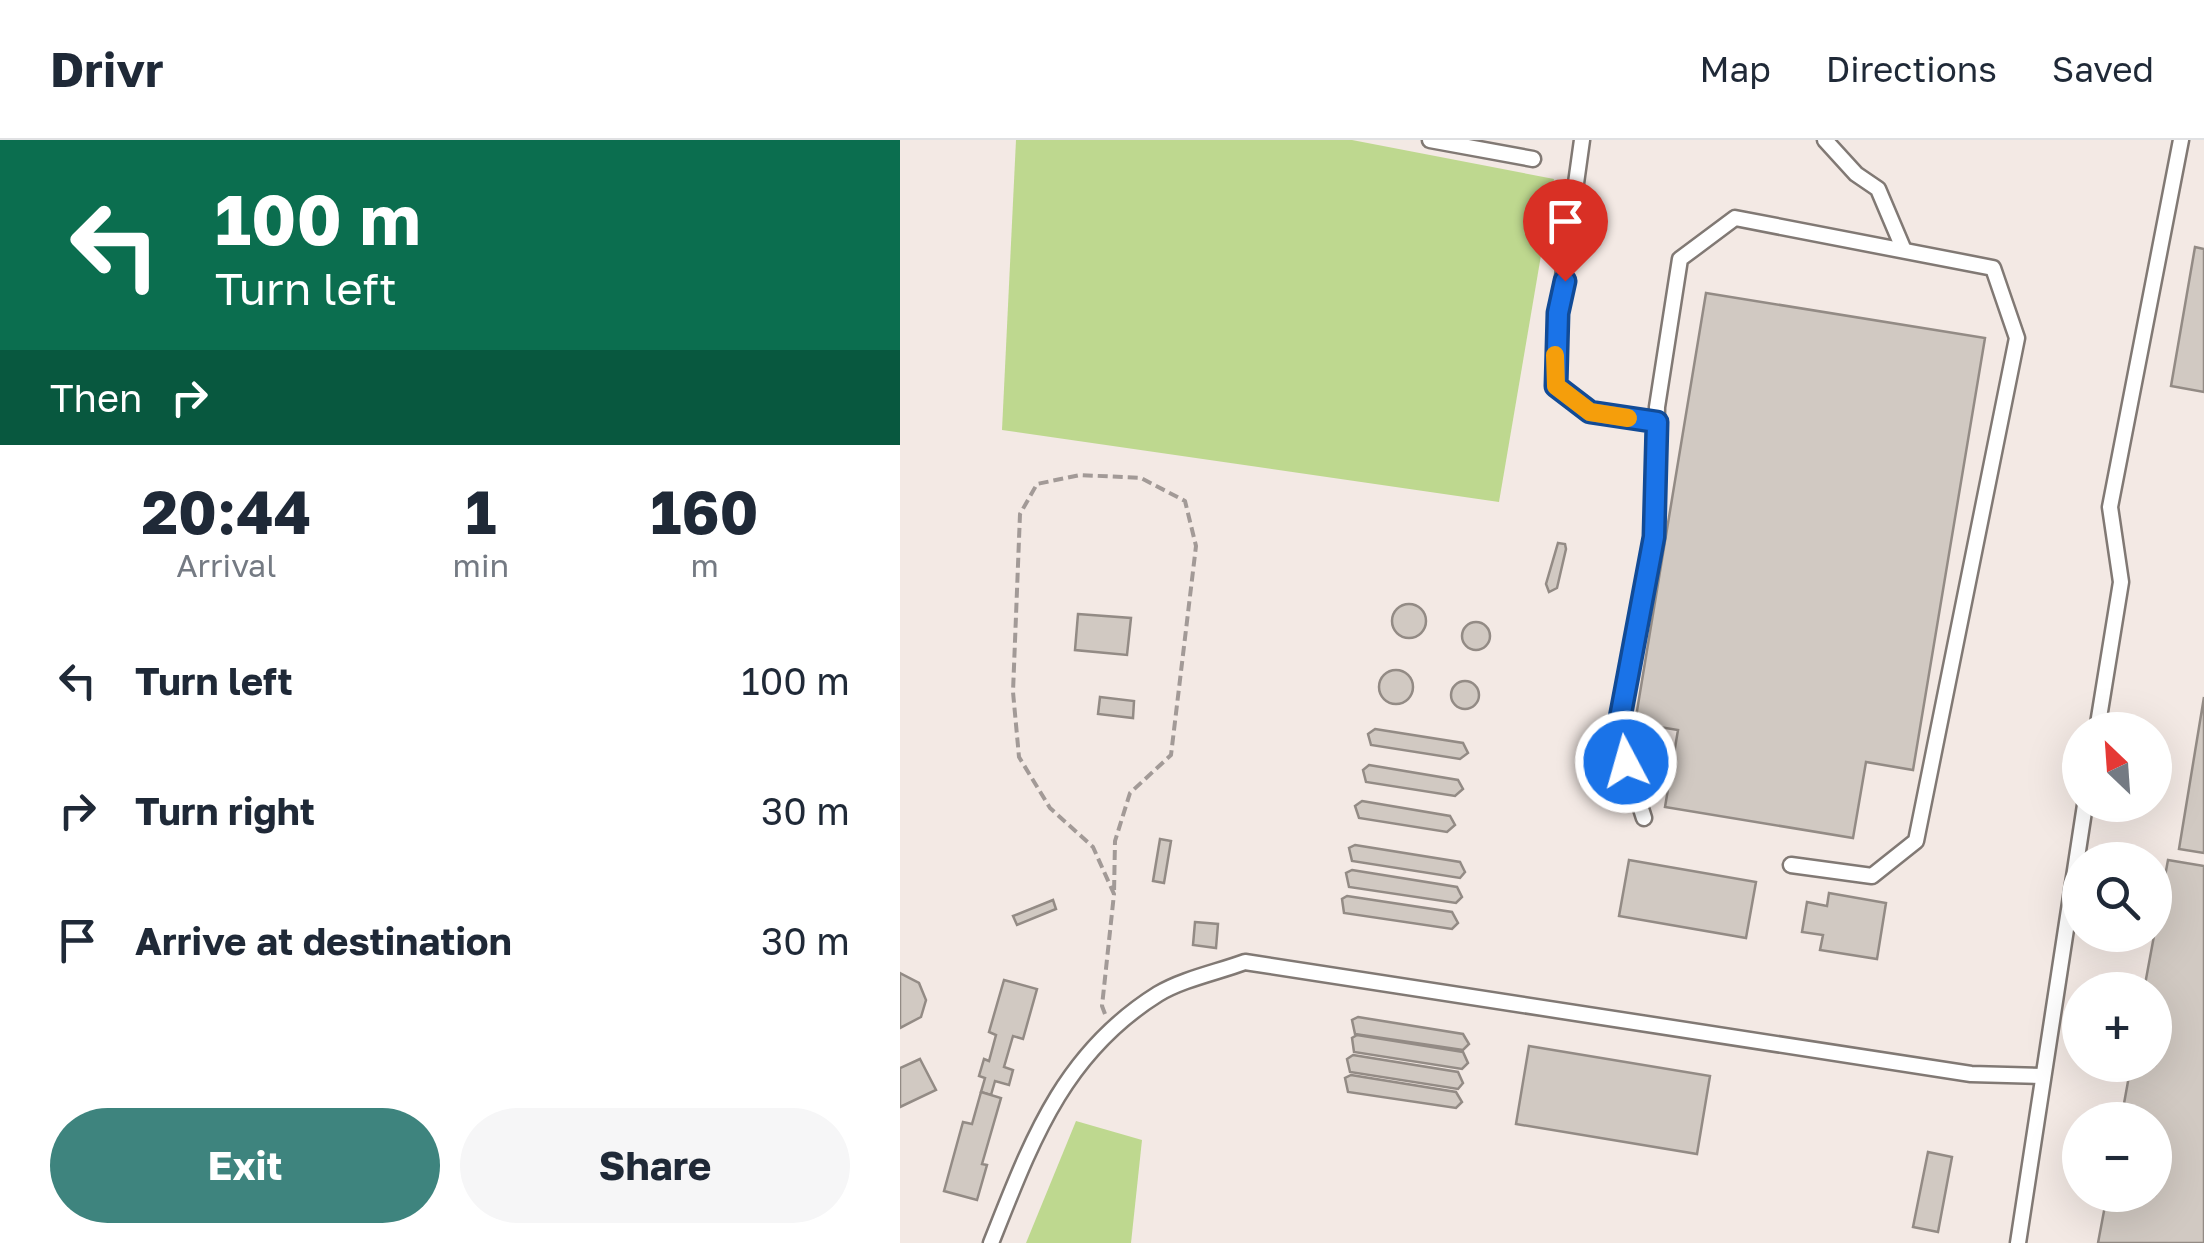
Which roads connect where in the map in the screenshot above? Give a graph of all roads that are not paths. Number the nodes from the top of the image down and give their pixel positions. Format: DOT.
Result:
graph roads {
  1 [pos="1430,140"];
  2 [pos="1582,140"];
  3 [pos="1825,140"];
  4 [pos="2181,140"];
  5 [pos="1533,160"];
  6 [pos="1903,248"];
  7 [pos="1657,422"];
  8 [pos="2100,712"];
  9 [pos="1644,818"];
  10 [pos="2082,822"];
  11 [pos="1791,865"];
  12 [pos="2043,1076"];
  13 [pos="990,1243"];
  14 [pos="2018,1243"];
  1 -- 5 [label="lane"];
  2 -- 7 [label="lane"];
  3 -- 6 [label="lane"];
  4 -- 8 [label="lane"];
  6 -- 7 [label="lane"];
  6 -- 11 [label="lane"];
  7 -- 9 [label="lane"];
  10 -- 12 [label="lane"];
  12 -- 13 [label="lane"];
  12 -- 14 [label="lane"];
}
